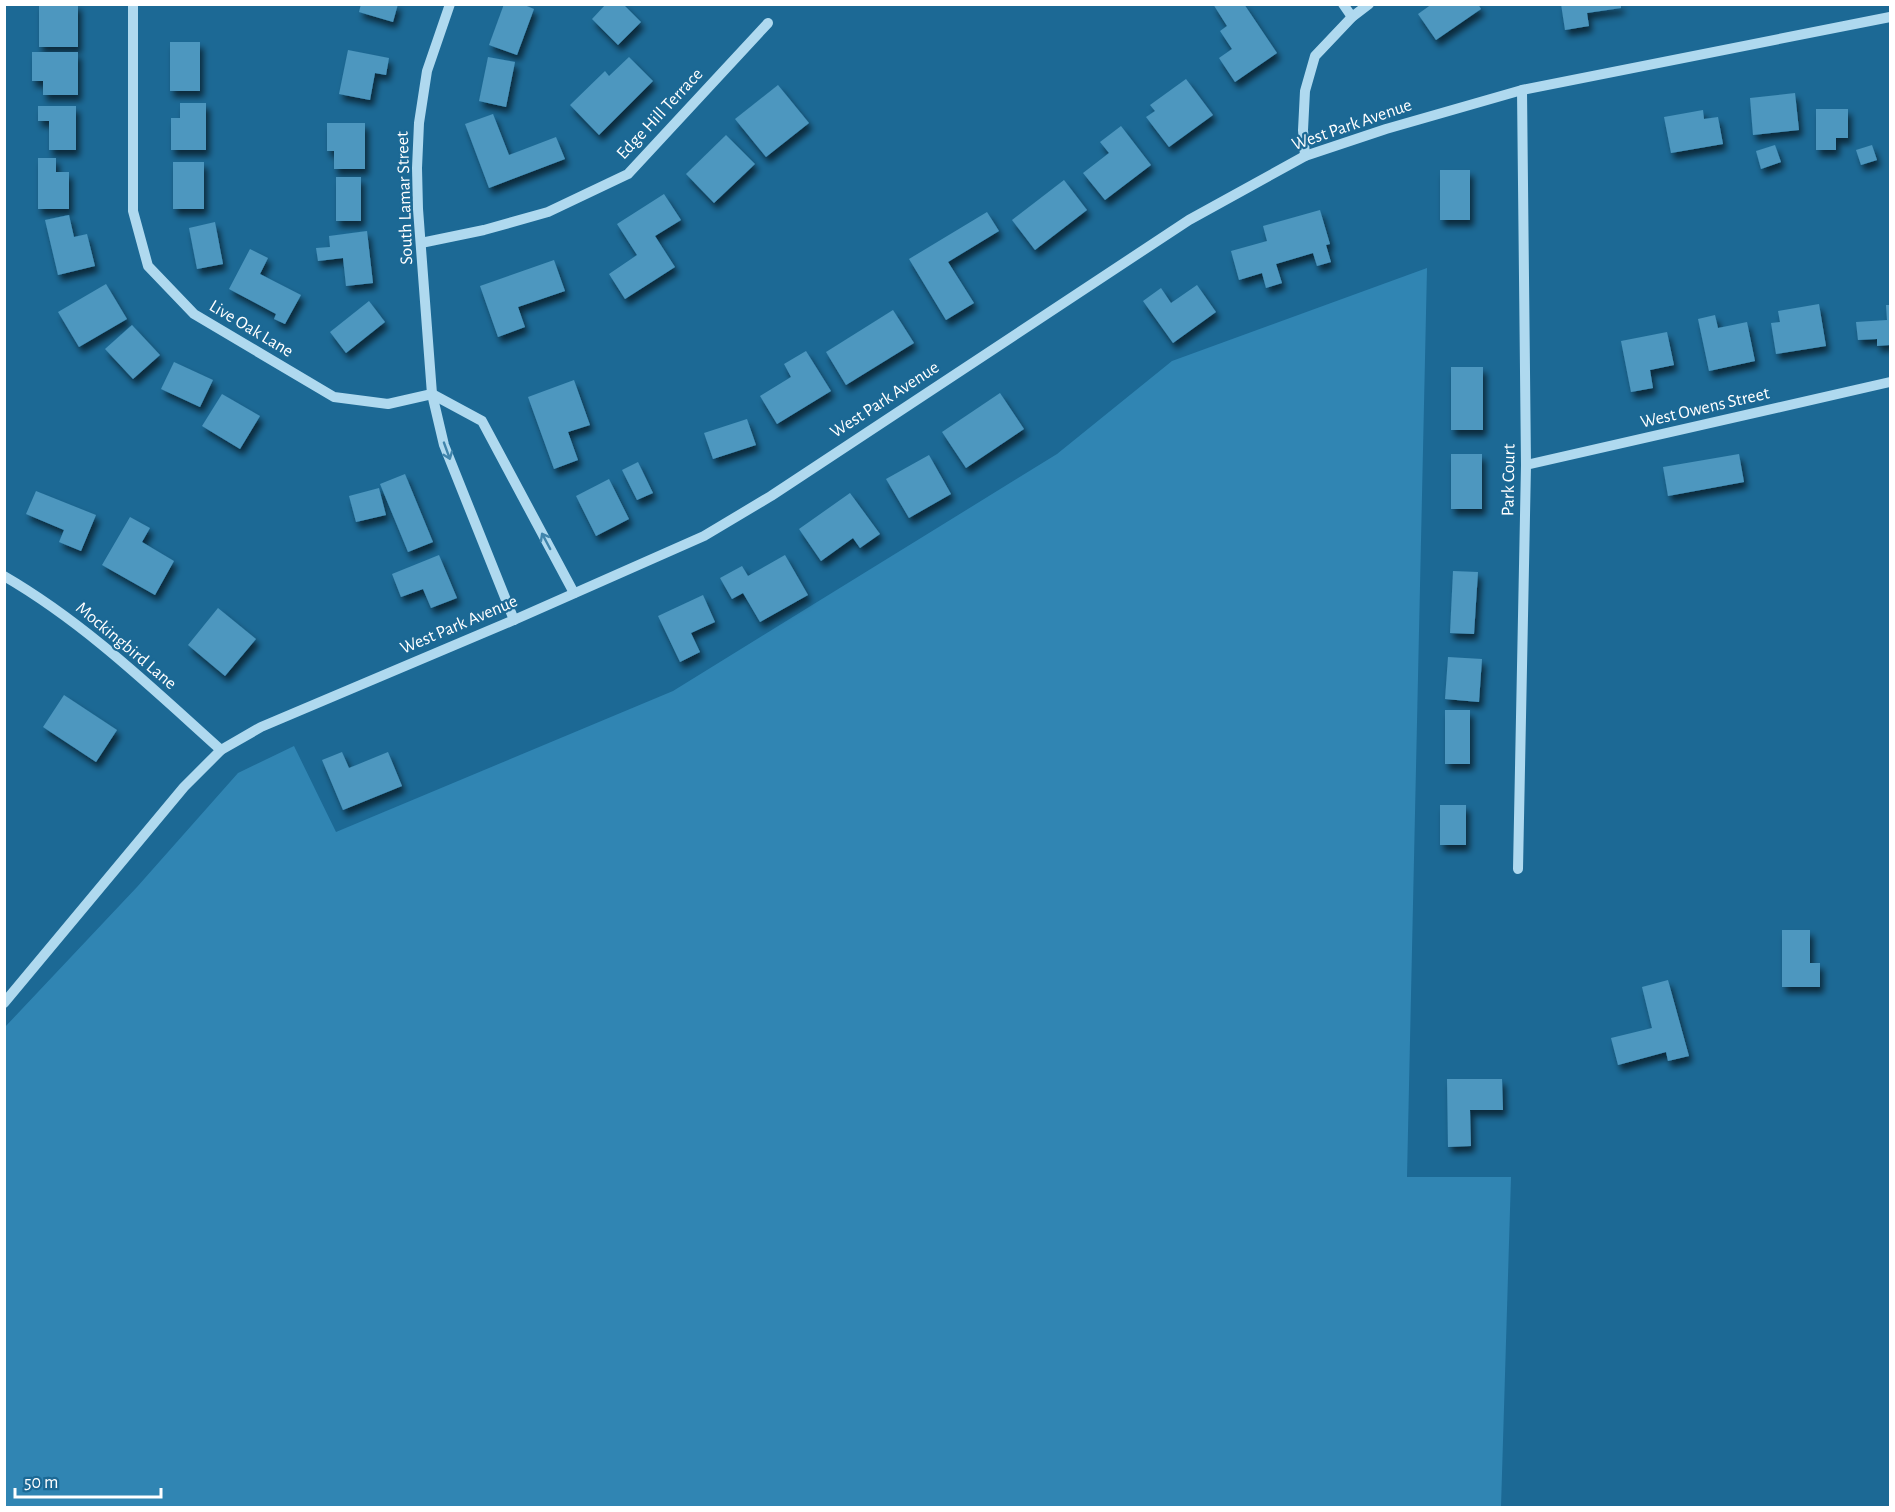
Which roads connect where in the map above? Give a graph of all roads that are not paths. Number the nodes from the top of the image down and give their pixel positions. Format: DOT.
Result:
graph roads {
  1 [pos="133,4"];
  2 [pos="450,4"];
  3 [pos="1343,4"];
  4 [pos="1369,4"];
  5 [pos="1352,17"];
  6 [pos="1890,17"];
  7 [pos="768,23"];
  8 [pos="1522,90"];
  9 [pos="1305,156"];
  10 [pos="422,243"];
  11 [pos="1890,382"];
  12 [pos="432,394"];
  13 [pos="1526,465"];
  14 [pos="4,576"];
  15 [pos="574,592"];
  16 [pos="514,620"];
  17 [pos="221,750"];
  18 [pos="1518,869"];
  19 [pos="4,1003"];
  1 -- 12 [label="street, Live Oak Lane"];
  2 -- 10 [label="street, South Lamar Street"];
  3 -- 5 [label="street"];
  4 -- 5 [label="street"];
  5 -- 9 [label="street"];
  6 -- 8 [label="street, West Park Avenue"];
  7 -- 10 [label="street, Edge Hill Terrace"];
  8 -- 9 [label="street, West Park Avenue"];
  8 -- 13 [label="street, Park Court"];
  9 -- 15 [label="street, West Park Avenue"];
  10 -- 12 [label="street, South Lamar Street"];
  11 -- 13 [label="street, West Owens Street"];
  15 -- 12 [label="street, one-way"];
  12 -- 16 [label="street, South Lamar Street, one-way"];
  13 -- 18 [label="street, Park Court"];
  14 -- 17 [label="street, Mockingbird Lane"];
  15 -- 16 [label="street, West Park Avenue"];
  16 -- 17 [label="street, West Park Avenue"];
  17 -- 19 [label="street, West Park Avenue"];
}
